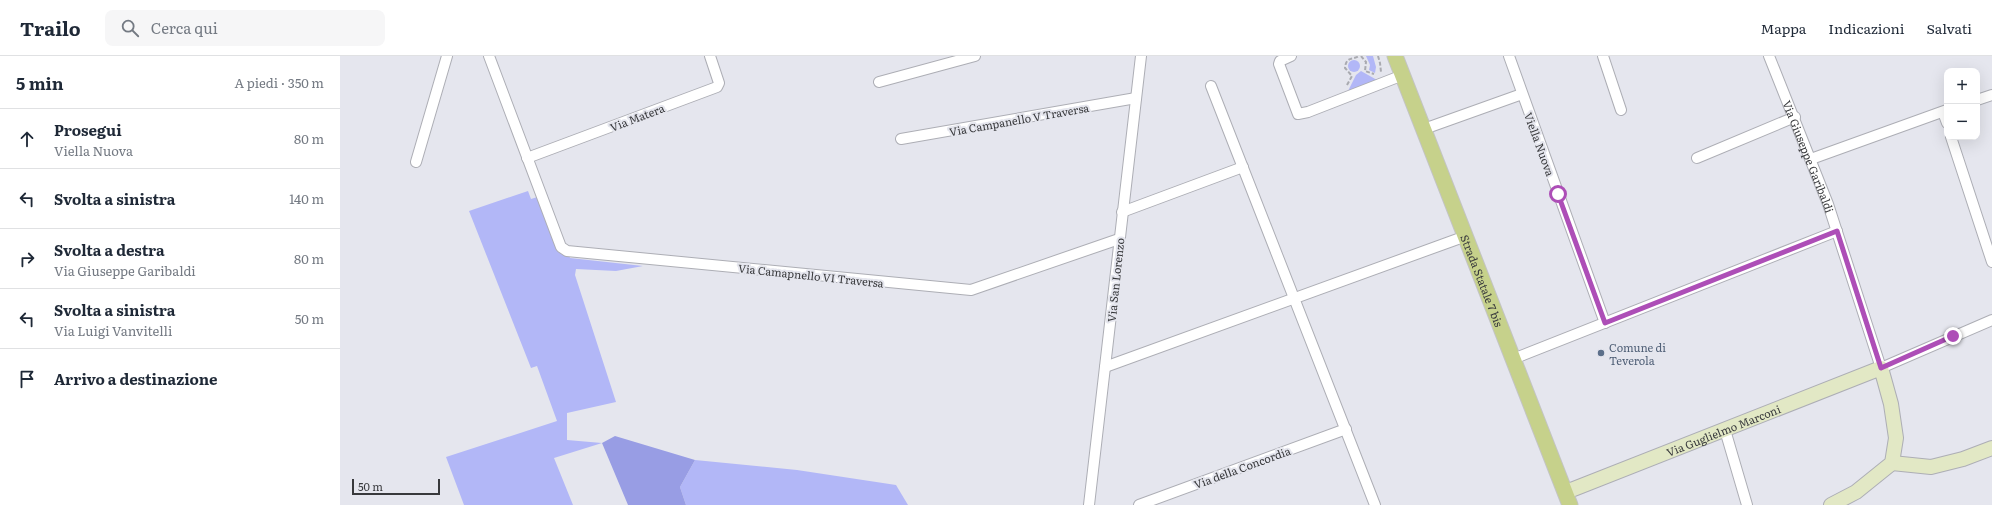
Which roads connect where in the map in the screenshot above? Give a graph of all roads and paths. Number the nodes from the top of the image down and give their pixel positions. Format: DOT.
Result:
graph roads {
  1 [pos="447,56"];
  2 [pos="489,56"];
  3 [pos="710,56"];
  4 [pos="975,56"];
  5 [pos="1141,56"];
  6 [pos="1291,56"];
  7 [pos="1360,56"];
  8 [pos="1378,56"];
  9 [pos="1395,56"];
  10 [pos="1509,56"];
  11 [pos="1602,56"];
  12 [pos="1774,57"];
  13 [pos="1403,75"];
  14 [pos="879,82"];
  15 [pos="1211,86"];
  16 [pos="1344,90"];
  17 [pos="1522,94"];
  18 [pos="1992,95"];
  19 [pos="1136,98"];
  20 [pos="1980,99"];
  21 [pos="1621,110"];
  22 [pos="1944,111"];
  23 [pos="1795,118"];
  24 [pos="1424,129"];
  25 [pos="901,140"];
  26 [pos="1952,140"];
  27 [pos="527,158"];
  28 [pos="1697,158"];
  29 [pos="1811,159"];
  30 [pos="416,162"];
  31 [pos="1243,167"];
  32 [pos="1122,212"];
  33 [pos="1837,231"];
  34 [pos="1466,236"];
  35 [pos="1119,239"];
  36 [pos="1992,262"];
  37 [pos="1294,298"];
  38 [pos="1992,320"];
  39 [pos="1605,323"];
  40 [pos="1514,359"];
  41 [pos="1105,367"];
  42 [pos="1881,368"];
  43 [pos="1346,429"];
  44 [pos="1725,430"];
  45 [pos="1992,448"];
  46 [pos="1892,463"];
  47 [pos="1568,499"];
  48 [pos="1834,504"];
  49 [pos="1090,505"];
  50 [pos="1139,505"];
  51 [pos="1376,505"];
  52 [pos="1747,505"];
  1 -- 30 [label="street"];
  2 -- 27 [label="street, Via Camapnello VI Traversa"];
  3 -- 27 [label="street, Via Matera"];
  4 -- 14 [label="street"];
  5 -- 19 [label="street, Via San Lorenzo"];
  6 -- 13 [label="street"];
  7 -- 8 [label="path"];
  7 -- 16 [label="path"];
  9 -- 13 [label="main road, Strada Statale 7 bis"];
  10 -- 17 [label="street, Viella Nuova"];
  11 -- 21 [label="street"];
  12 -- 23 [label="street, Via Giuseppe Garibaldi"];
  13 -- 24 [label="main road, Strada Statale 7 bis"];
  15 -- 31 [label="street"];
  17 -- 24 [label="street"];
  17 -- 39 [label="street, Viella Nuova"];
  18 -- 20 [label="street"];
  19 -- 25 [label="street, Via Campanello V Traversa"];
  19 -- 32 [label="street, Via San Lorenzo"];
  22 -- 29 [label="street"];
  23 -- 28 [label="street"];
  23 -- 29 [label="street, Via Giuseppe Garibaldi"];
  24 -- 34 [label="main road, Strada Statale 7 bis"];
  26 -- 36 [label="street"];
  27 -- 35 [label="street, Via Camapnello VI Traversa"];
  29 -- 33 [label="street, Via Giuseppe Garibaldi"];
  31 -- 32 [label="street"];
  31 -- 37 [label="street"];
  32 -- 35 [label="street, Via San Lorenzo"];
  33 -- 39 [label="street"];
  33 -- 42 [label="street, Via Giuseppe Garibaldi"];
  34 -- 37 [label="street"];
  34 -- 40 [label="main road, Strada Statale 7 bis"];
  35 -- 41 [label="street, Via San Lorenzo"];
  37 -- 41 [label="street"];
  37 -- 43 [label="street"];
  38 -- 42 [label="street"];
  39 -- 40 [label="street"];
  40 -- 47 [label="main road, Strada Statale 7 bis"];
  41 -- 49 [label="street, Via San Lorenzo"];
  42 -- 44 [label="street, Via Guglielmo Marconi"];
  42 -- 46 [label="street, Via Giuseppe Garibaldi"];
  43 -- 50 [label="street, Via della Concordia"];
  43 -- 51 [label="street"];
  44 -- 47 [label="street, Via Guglielmo Marconi"];
  44 -- 52 [label="street"];
  45 -- 46 [label="street"];
  46 -- 48 [label="street"];
}
